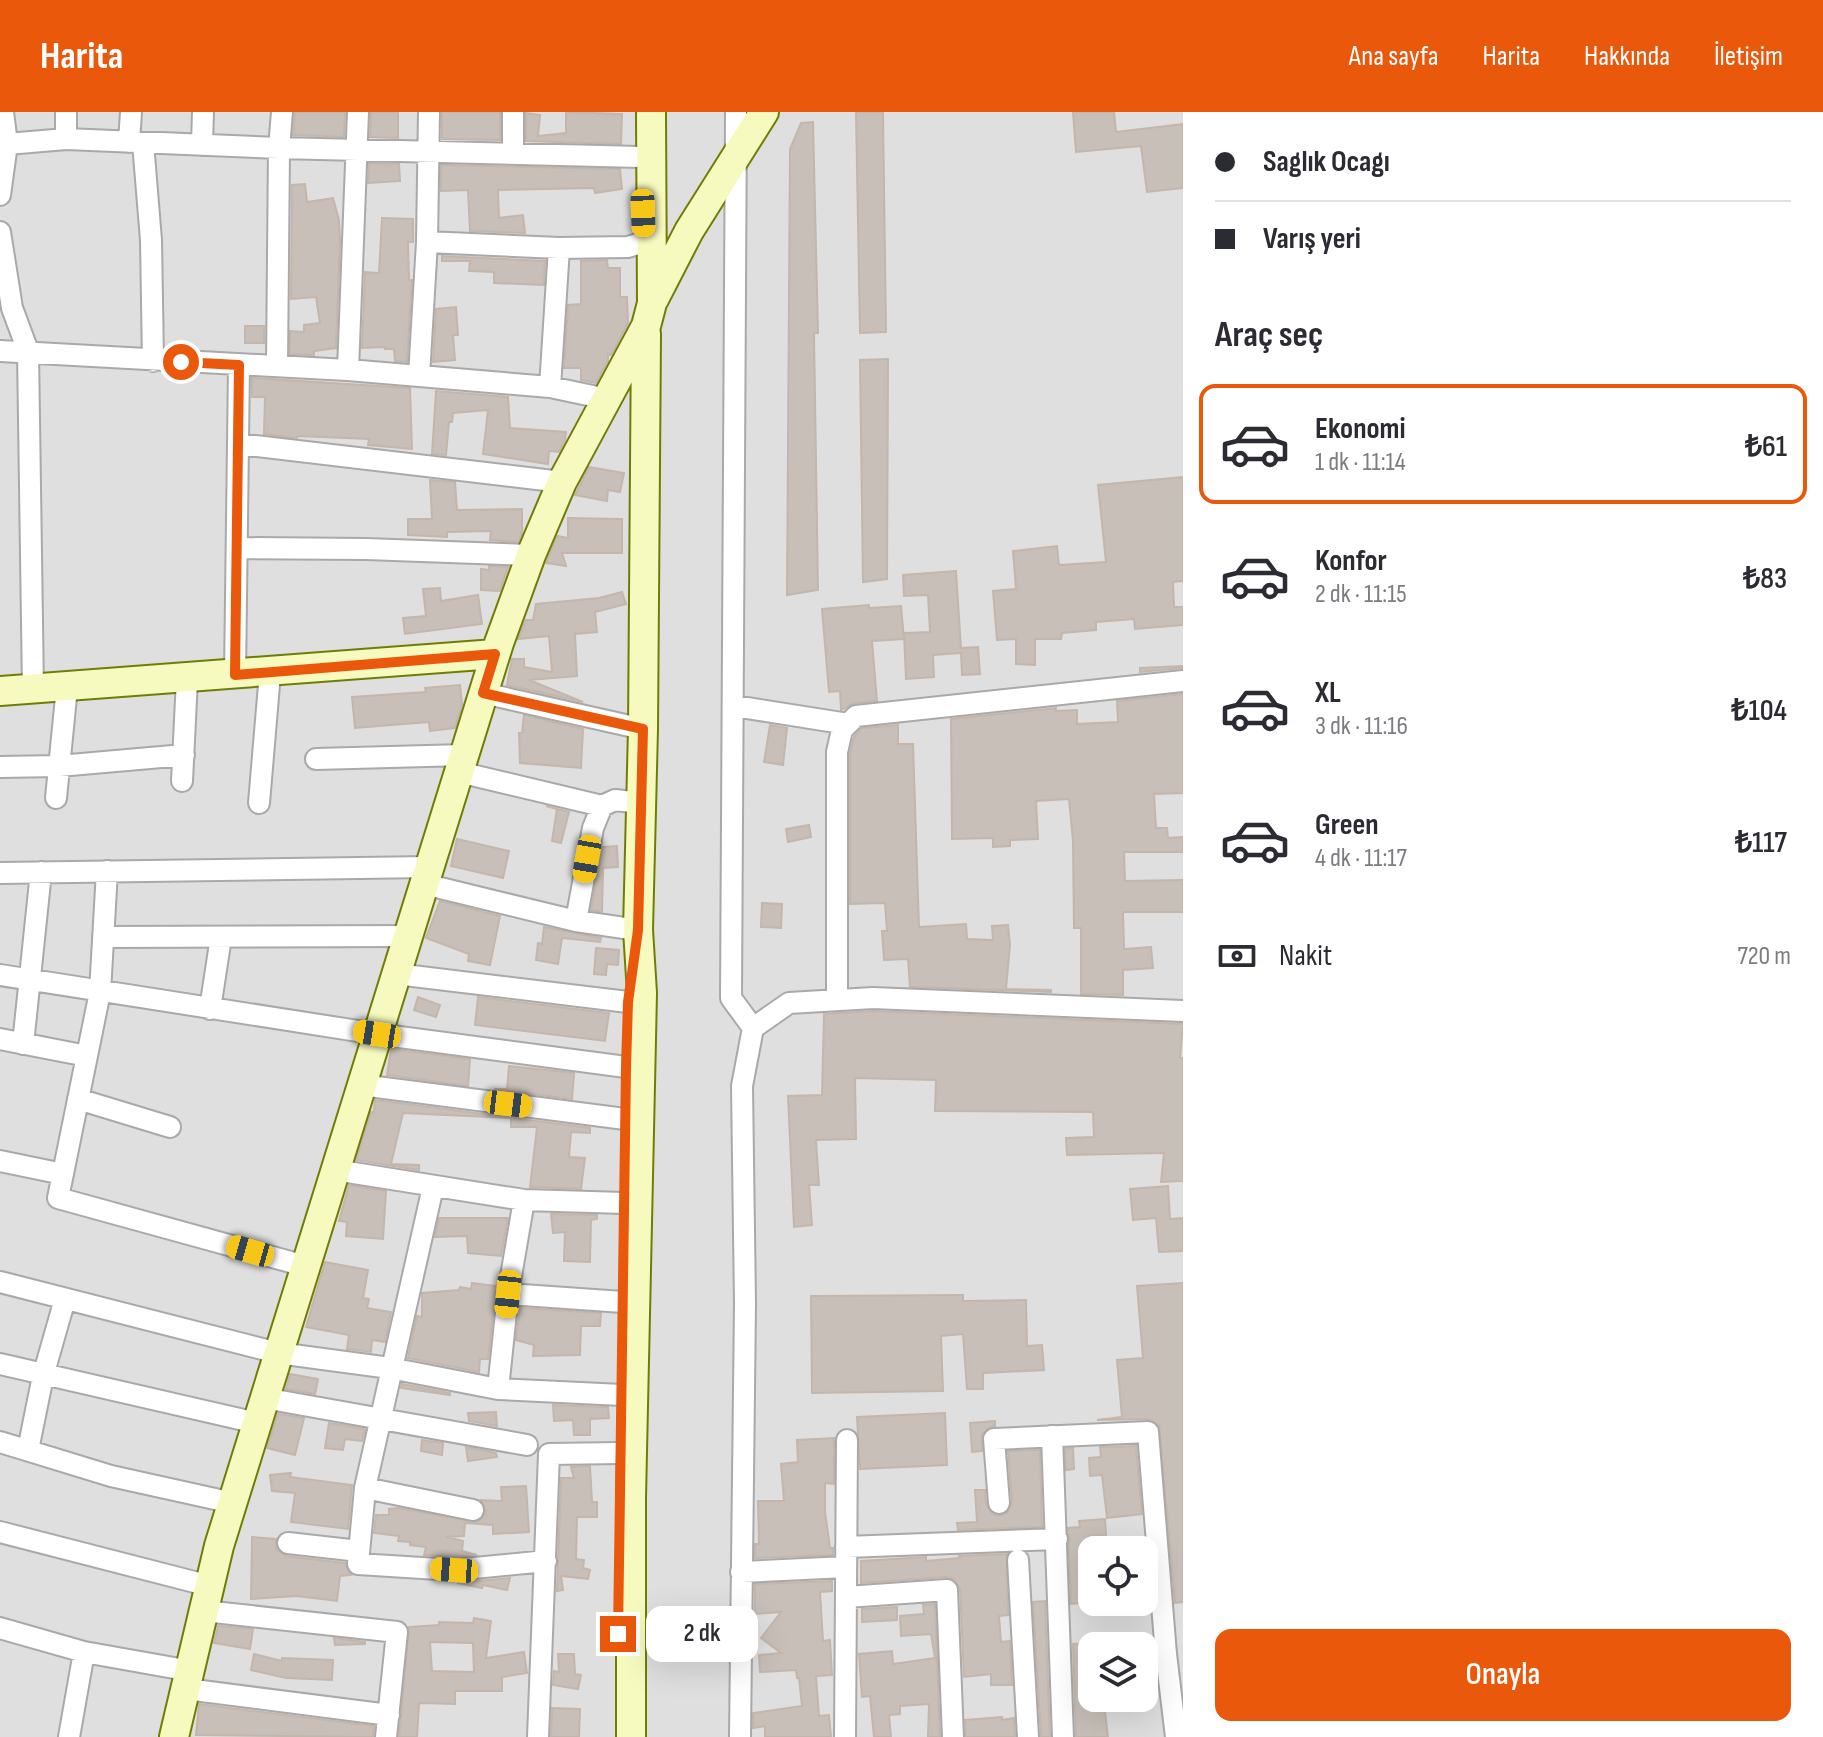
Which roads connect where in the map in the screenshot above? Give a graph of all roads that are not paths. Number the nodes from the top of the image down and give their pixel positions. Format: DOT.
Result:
graph roads {
  1 [pos="3,112"];
  2 [pos="66,112"];
  3 [pos="131,112"];
  4 [pos="203,112"];
  5 [pos="282,112"];
  6 [pos="358,112"];
  7 [pos="429,112"];
  8 [pos="513,112"];
  9 [pos="640,112"];
  10 [pos="651,112"];
  11 [pos="736,112"];
  12 [pos="764,112"];
  13 [pos="66,139"];
  14 [pos="136,143"];
  15 [pos="7,144"];
  16 [pos="202,145"];
  17 [pos="279,148"];
  18 [pos="358,150"];
  19 [pos="429,151"];
  20 [pos="513,154"];
  21 [pos="736,156"];
  22 [pos="641,157"];
  23 [pos="0,195"];
  24 [pos="0,232"];
  25 [pos="647,237"];
  26 [pos="427,242"];
  27 [pos="559,248"];
  28 [pos="649,315"];
  29 [pos="0,351"];
  30 [pos="28,351"];
  31 [pos="153,361"];
  32 [pos="239,365"];
  33 [pos="277,366"];
  34 [pos="348,370"];
  35 [pos="419,376"];
  36 [pos="550,387"];
  37 [pos="607,399"];
  38 [pos="239,444"];
  39 [pos="562,482"];
  40 [pos="238,548"];
  41 [pos="531,555"];
  42 [pos="495,654"];
  43 [pos="270,673"];
  44 [pos="235,675"];
  45 [pos="187,679"];
  46 [pos="1183,681"];
  47 [pos="67,687"];
  48 [pos="33,690"];
  49 [pos="0,691"];
  50 [pos="483,693"];
  51 [pos="734,706"];
  52 [pos="848,724"];
  53 [pos="643,729"];
  54 [pos="184,755"];
  55 [pos="316,759"];
  56 [pos="461,764"];
  57 [pos="59,766"];
  58 [pos="0,767"];
  59 [pos="182,781"];
  60 [pos="56,798"];
  61 [pos="259,803"];
  62 [pos="641,803"];
  63 [pos="602,806"];
  64 [pos="107,871"];
  65 [pos="41,872"];
  66 [pos="0,873"];
  67 [pos="427,876"];
  68 [pos="576,921"];
  69 [pos="638,930"];
  70 [pos="409,936"];
  71 [pos="103,937"];
  72 [pos="221,937"];
  73 [pos="396,974"];
  74 [pos="0,975"];
  75 [pos="31,979"];
  76 [pos="100,992"];
  77 [pos="837,1000"];
  78 [pos="628,1002"];
  79 [pos="210,1009"];
  80 [pos="1183,1011"];
  81 [pos="753,1028"];
  82 [pos="377,1034"];
  83 [pos="0,1039"];
  84 [pos="23,1044"];
  85 [pos="87,1056"];
  86 [pos="626,1067"];
  87 [pos="361,1085"];
  88 [pos="78,1099"];
  89 [pos="625,1119"];
  90 [pos="170,1127"];
  91 [pos="0,1161"];
  92 [pos="335,1170"];
  93 [pos="63,1174"];
  94 [pos="433,1187"];
  95 [pos="524,1200"];
  96 [pos="624,1203"];
  97 [pos="305,1266"];
  98 [pos="0,1282"];
  99 [pos="508,1294"];
  100 [pos="65,1299"];
  101 [pos="623,1302"];
  102 [pos="278,1353"];
  103 [pos="0,1364"];
  104 [pos="390,1368"];
  105 [pos="43,1376"];
  106 [pos="498,1389"];
  107 [pos="622,1395"];
  108 [pos="261,1410"];
  109 [pos="380,1418"];
  110 [pos="1052,1436"];
  111 [pos="847,1440"];
  112 [pos="0,1442"];
  113 [pos="527,1445"];
  114 [pos="28,1450"];
  115 [pos="621,1453"];
  116 [pos="365,1488"];
  117 [pos="233,1503"];
  118 [pos="999,1503"];
  119 [pos="473,1510"];
  120 [pos="0,1532"];
  121 [pos="1057,1539"];
  122 [pos="288,1543"];
  123 [pos="359,1551"];
  124 [pos="846,1557"];
  125 [pos="1018,1560"];
  126 [pos="546,1561"];
  127 [pos="741,1572"];
  128 [pos="846,1597"];
  129 [pos="207,1598"];
  130 [pos="1,1633"];
  131 [pos="84,1652"];
  132 [pos="188,1680"];
  133 [pos="389,1715"];
  134 [pos="69,1737"];
  135 [pos="174,1737"];
  136 [pos="386,1737"];
  137 [pos="538,1737"];
  138 [pos="616,1737"];
  139 [pos="631,1737"];
  140 [pos="740,1737"];
  141 [pos="845,1737"];
  142 [pos="953,1737"];
  143 [pos="1028,1737"];
  144 [pos="1063,1737"];
  145 [pos="1176,1737"];
  1 -- 15 [label="street"];
  2 -- 13 [label="street"];
  3 -- 14 [label="street"];
  4 -- 16 [label="street"];
  5 -- 17 [label="street"];
  6 -- 18 [label="street"];
  7 -- 19 [label="street"];
  8 -- 20 [label="street"];
  9 -- 22 [label="main road"];
  10 -- 25 [label="main road"];
  11 -- 21 [label="street"];
  12 -- 21 [label="main road"];
  13 -- 14 [label="street"];
  13 -- 15 [label="street"];
  14 -- 16 [label="street"];
  14 -- 31 [label="street"];
  15 -- 23 [label="street"];
  16 -- 17 [label="street"];
  17 -- 18 [label="street"];
  17 -- 33 [label="street"];
  18 -- 19 [label="street"];
  18 -- 34 [label="street"];
  19 -- 20 [label="street"];
  19 -- 26 [label="street"];
  20 -- 22 [label="street"];
  21 -- 28 [label="main road"];
  21 -- 51 [label="street"];
  22 -- 25 [label="main road"];
  24 -- 30 [label="street"];
  25 -- 27 [label="street"];
  25 -- 28 [label="main road"];
  26 -- 27 [label="street"];
  26 -- 35 [label="street"];
  27 -- 36 [label="street"];
  28 -- 37 [label="main road"];
  28 -- 53 [label="main road"];
  29 -- 30 [label="street"];
  30 -- 31 [label="street"];
  30 -- 48 [label="street"];
  31 -- 32 [label="street"];
  32 -- 33 [label="street"];
  32 -- 38 [label="street"];
  33 -- 34 [label="street"];
  34 -- 35 [label="street"];
  35 -- 36 [label="street"];
  36 -- 37 [label="street"];
  37 -- 39 [label="main road"];
  38 -- 39 [label="street"];
  38 -- 40 [label="street"];
  39 -- 41 [label="main road"];
  40 -- 41 [label="street"];
  40 -- 44 [label="street"];
  41 -- 42 [label="main road"];
  42 -- 43 [label="main road"];
  42 -- 50 [label="main road"];
  43 -- 44 [label="main road"];
  43 -- 61 [label="street"];
  44 -- 45 [label="main road"];
  45 -- 47 [label="main road"];
  45 -- 54 [label="street"];
  46 -- 52 [label="street"];
  47 -- 48 [label="main road"];
  47 -- 57 [label="street"];
  48 -- 49 [label="main road"];
  50 -- 53 [label="street"];
  50 -- 56 [label="main road"];
  51 -- 52 [label="street"];
  51 -- 81 [label="street"];
  52 -- 77 [label="street"];
  53 -- 62 [label="main road"];
  54 -- 57 [label="street"];
  54 -- 59 [label="street"];
  55 -- 56 [label="street"];
  56 -- 63 [label="street"];
  56 -- 67 [label="main road"];
  57 -- 58 [label="street"];
  57 -- 60 [label="street"];
  62 -- 63 [label="street"];
  62 -- 69 [label="main road"];
  63 -- 68 [label="street"];
  64 -- 65 [label="street"];
  64 -- 67 [label="street"];
  64 -- 71 [label="street"];
  65 -- 66 [label="street"];
  65 -- 75 [label="street"];
  67 -- 68 [label="street"];
  67 -- 70 [label="main road"];
  68 -- 69 [label="street"];
  69 -- 78 [label="main road"];
  69 -- 139 [label="main road"];
  70 -- 72 [label="street"];
  70 -- 73 [label="main road"];
  71 -- 72 [label="street"];
  71 -- 76 [label="street"];
  72 -- 79 [label="street"];
  73 -- 78 [label="street"];
  73 -- 82 [label="main road"];
  74 -- 75 [label="street"];
  75 -- 76 [label="street"];
  75 -- 84 [label="street"];
  76 -- 79 [label="street"];
  76 -- 85 [label="street"];
  77 -- 80 [label="street"];
  77 -- 81 [label="street"];
  78 -- 86 [label="main road"];
  79 -- 82 [label="street"];
  81 -- 127 [label="street"];
  82 -- 86 [label="street"];
  82 -- 87 [label="main road"];
  83 -- 84 [label="street"];
  84 -- 85 [label="street"];
  85 -- 88 [label="street"];
  86 -- 89 [label="main road"];
  87 -- 89 [label="street"];
  87 -- 92 [label="main road"];
  88 -- 90 [label="street"];
  88 -- 93 [label="street"];
  89 -- 96 [label="main road"];
  91 -- 93 [label="street"];
  92 -- 94 [label="street"];
  92 -- 97 [label="main road"];
  93 -- 97 [label="street"];
  94 -- 95 [label="street"];
  94 -- 104 [label="street"];
  95 -- 96 [label="street"];
  95 -- 99 [label="street"];
  96 -- 101 [label="main road"];
  97 -- 102 [label="main road"];
  98 -- 100 [label="street"];
  99 -- 101 [label="street"];
  99 -- 106 [label="street"];
  100 -- 102 [label="street"];
  100 -- 105 [label="street"];
  101 -- 107 [label="main road"];
  102 -- 104 [label="street"];
  102 -- 108 [label="main road"];
  103 -- 105 [label="street"];
  104 -- 106 [label="street"];
  104 -- 109 [label="street"];
  105 -- 108 [label="street"];
  105 -- 114 [label="street"];
  106 -- 107 [label="street"];
  107 -- 115 [label="main road"];
  108 -- 109 [label="street"];
  108 -- 117 [label="main road"];
  109 -- 113 [label="street"];
  109 -- 116 [label="street"];
  110 -- 118 [label="street"];
  110 -- 121 [label="street"];
  110 -- 145 [label="street"];
  111 -- 124 [label="street"];
  112 -- 114 [label="street"];
  114 -- 117 [label="street"];
  115 -- 126 [label="street"];
  115 -- 138 [label="main road"];
  116 -- 119 [label="street"];
  116 -- 123 [label="street"];
  117 -- 129 [label="main road"];
  120 -- 129 [label="street"];
  121 -- 124 [label="street"];
  121 -- 144 [label="street"];
  122 -- 123 [label="street"];
  123 -- 126 [label="street"];
  124 -- 127 [label="street"];
  124 -- 128 [label="street"];
  125 -- 143 [label="street"];
  126 -- 137 [label="street"];
  127 -- 140 [label="street"];
  128 -- 141 [label="street"];
  128 -- 142 [label="street"];
  129 -- 132 [label="main road"];
  129 -- 133 [label="street"];
  130 -- 131 [label="street"];
  131 -- 132 [label="street"];
  131 -- 134 [label="street"];
  132 -- 133 [label="street"];
  132 -- 135 [label="main road"];
  133 -- 136 [label="street"];
}
